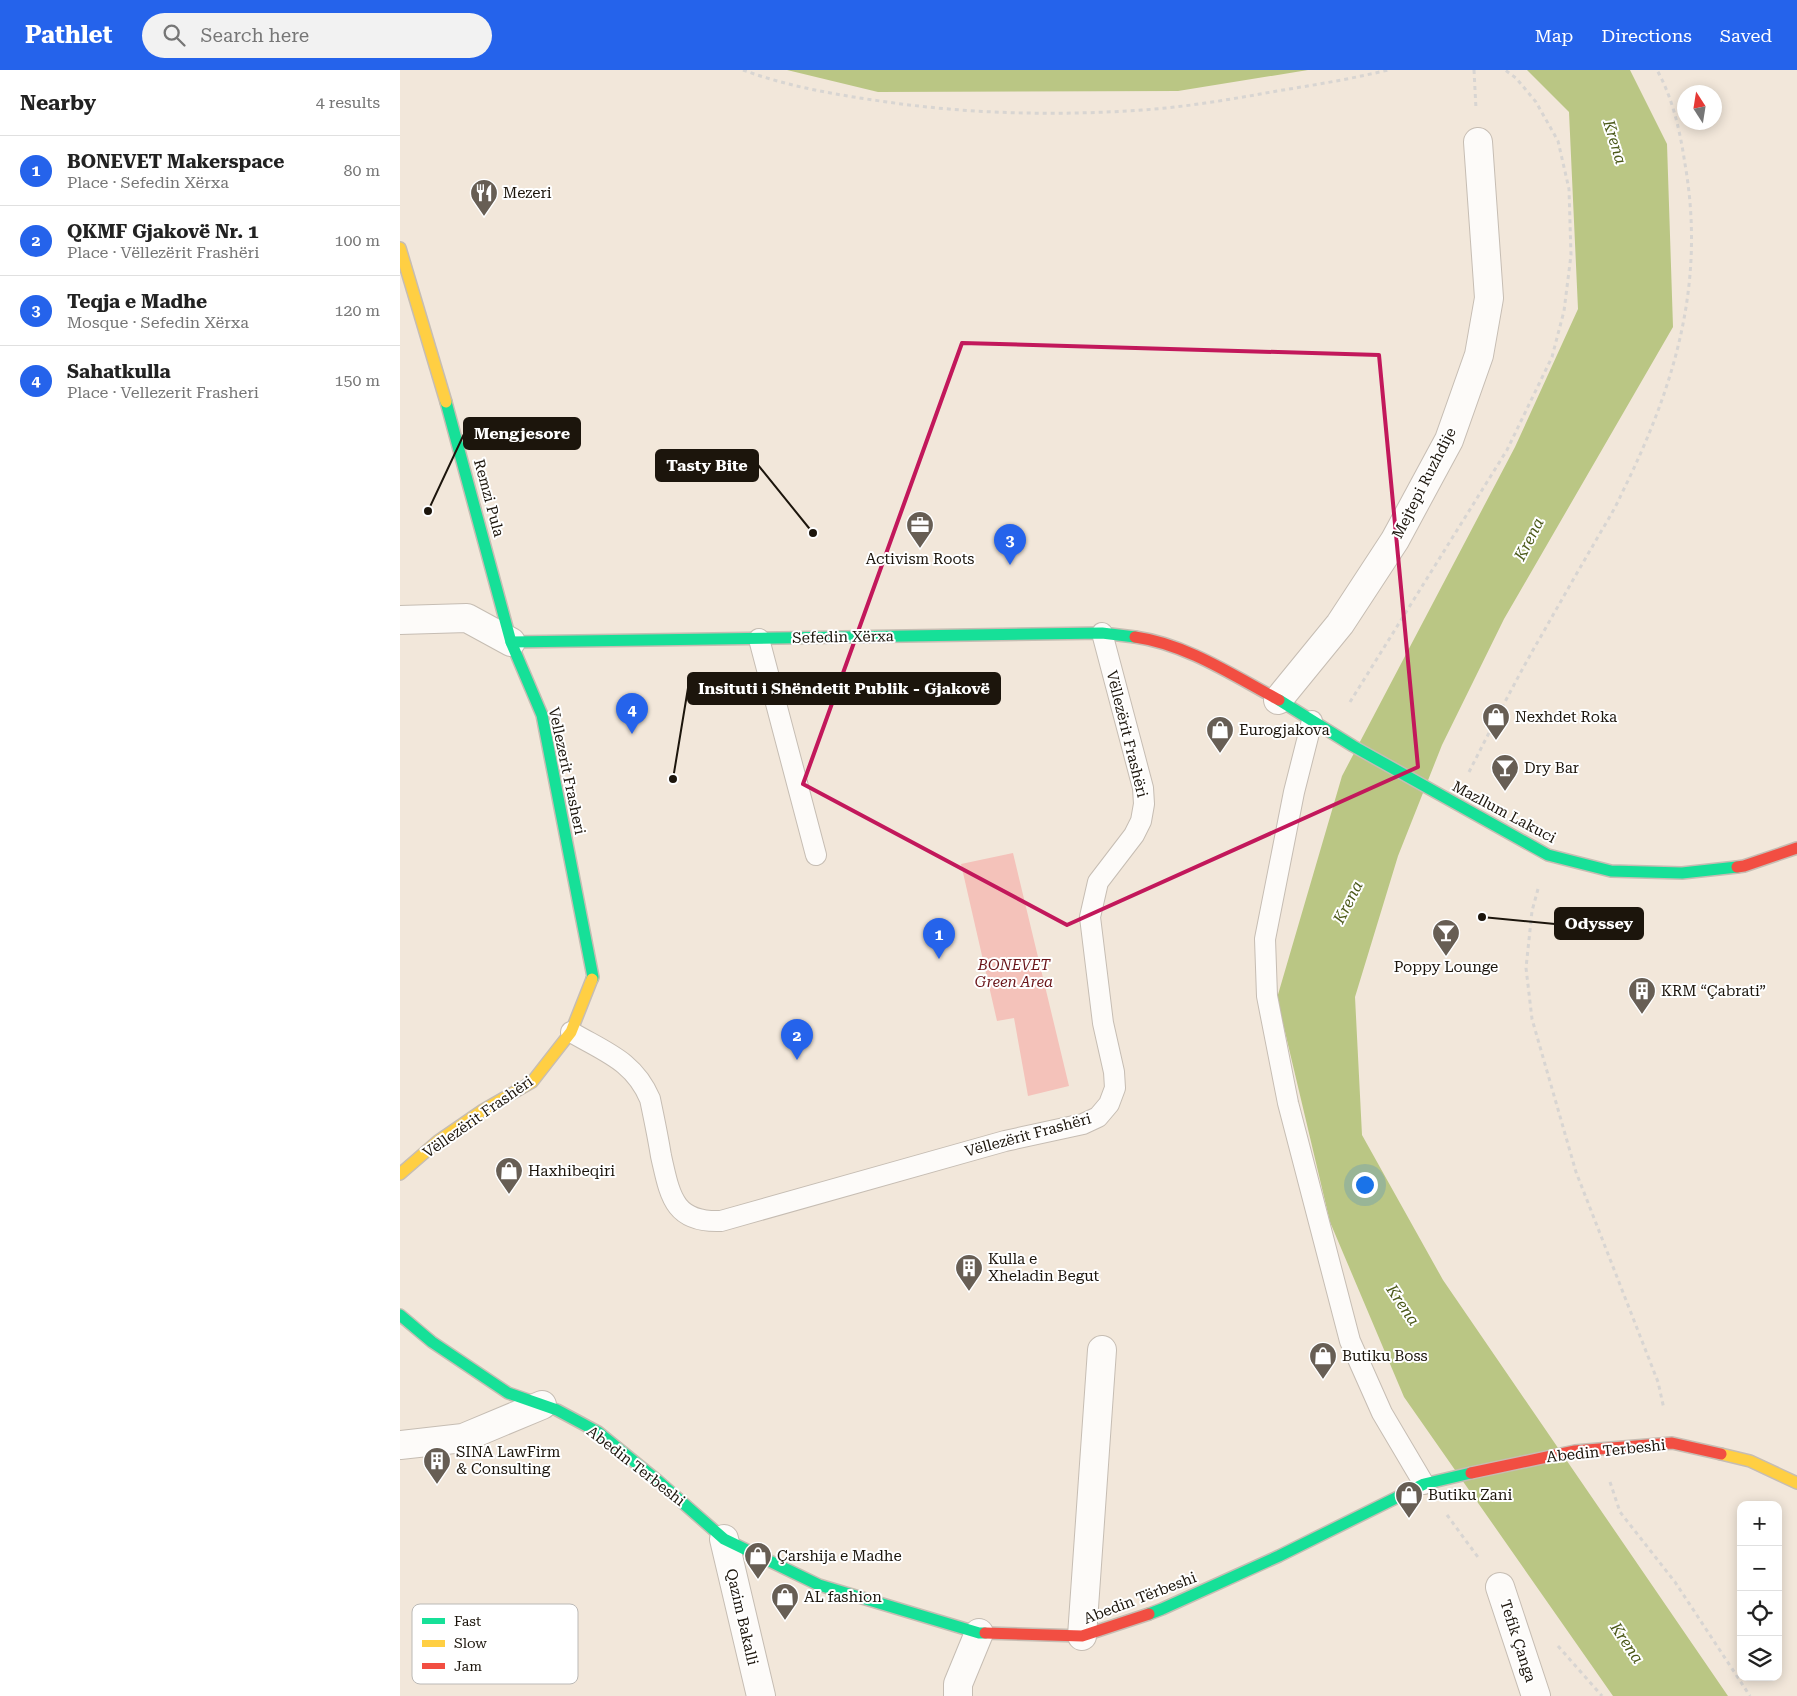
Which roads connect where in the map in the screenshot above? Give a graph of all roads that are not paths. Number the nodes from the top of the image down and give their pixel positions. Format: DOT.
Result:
graph roads {
  1 [pos="1478,142"];
  2 [pos="400,248"];
  3 [pos="400,620"];
  4 [pos="1102,633"];
  5 [pos="759,639"];
  6 [pos="511,642"];
  7 [pos="1278,700"];
  8 [pos="1312,721"];
  9 [pos="1797,848"];
  10 [pos="816,855"];
  11 [pos="575,881"];
  12 [pos="571,1032"];
  13 [pos="400,1174"];
  14 [pos="400,1316"];
  15 [pos="1102,1350"];
  16 [pos="542,1405"];
  17 [pos="400,1445"];
  18 [pos="1432,1482"];
  19 [pos="1797,1483"];
  20 [pos="724,1538"];
  21 [pos="1500,1587"];
  22 [pos="979,1633"];
  23 [pos="1082,1636"];
  24 [pos="761,1696"];
  25 [pos="958,1696"];
  26 [pos="1536,1696"];
  1 -- 7 [label="street, Mejtepi Ruzhdije"];
  2 -- 6 [label="street, Remzi Pula"];
  3 -- 6 [label="street, Sefedin Xërxa"];
  4 -- 5 [label="street, Sefedin Xërxa"];
  4 -- 7 [label="street, Sefedin Xërxa"];
  4 -- 12 [label="lane, Vëllezërit Frashëri"];
  5 -- 6 [label="street, Sefedin Xërxa"];
  5 -- 10 [label="lane"];
  6 -- 11 [label="street, Vellezerit Frasheri"];
  7 -- 8 [label="street, Mazllum Lakuci"];
  8 -- 9 [label="street, Mazllum Lakuci"];
  8 -- 18 [label="lane"];
  11 -- 12 [label="street, Vëllezërit Frashëri"];
  12 -- 13 [label="street, Vëllezërit Frashëri"];
  14 -- 16 [label="street"];
  15 -- 23 [label="street"];
  16 -- 17 [label="street"];
  16 -- 20 [label="street, Abedin Terbeshi"];
  18 -- 19 [label="street, Abedin Terbeshi"];
  18 -- 23 [label="street, Abedin Tërbeshi"];
  20 -- 22 [label="street, Abedin Tërbeshi"];
  20 -- 24 [label="street, Qazim Bakalli"];
  21 -- 26 [label="street, Tefik Çanga"];
  22 -- 23 [label="street, Abedin Tërbeshi"];
  22 -- 25 [label="street"];
}
